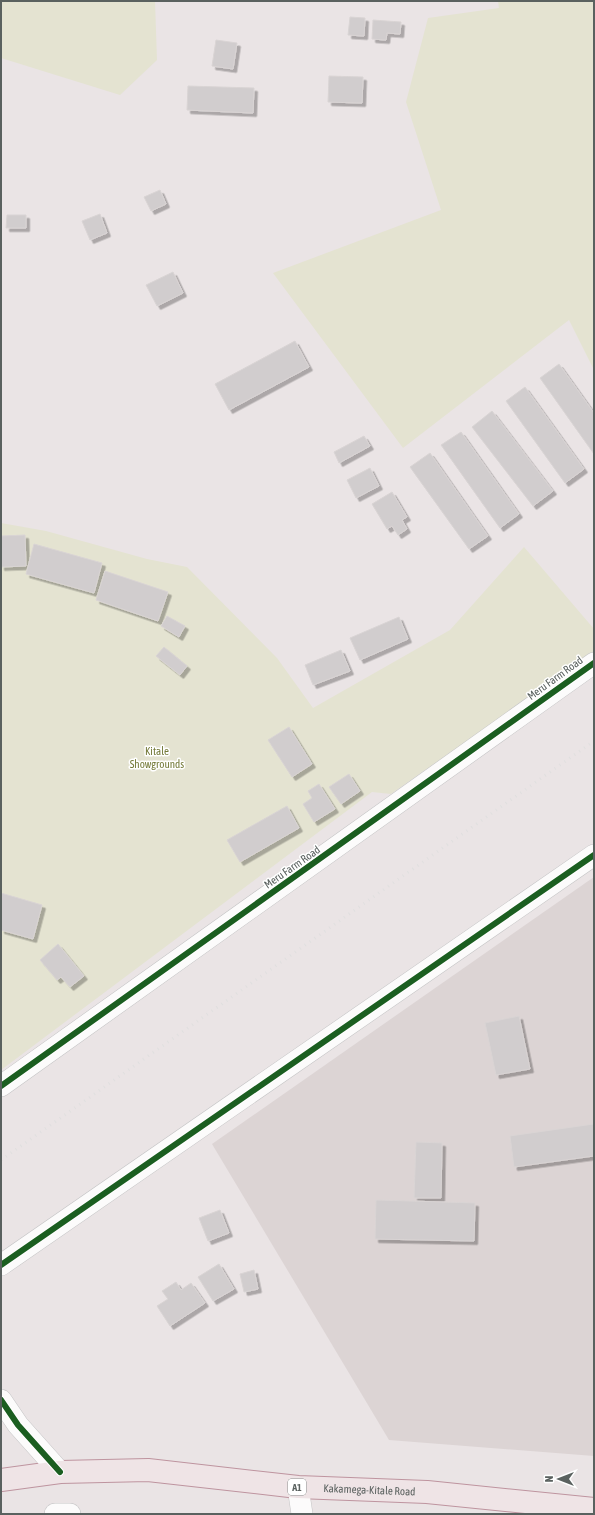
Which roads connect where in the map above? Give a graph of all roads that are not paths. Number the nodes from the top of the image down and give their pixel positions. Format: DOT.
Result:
graph roads {
  1 [pos="594,663"];
  2 [pos="594,855"];
  3 [pos="1,1086"];
  4 [pos="1,1265"];
  5 [pos="1,1400"];
  6 [pos="60,1472"];
  7 [pos="1,1480"];
  8 [pos="298,1487"];
  9 [pos="594,1509"];
  10 [pos="55,1514"];
  11 [pos="70,1514"];
  12 [pos="302,1514"];
  1 -- 3 [label="street, Meru Farm Road"];
  2 -- 4 [label="street"];
  5 -- 6 [label="street"];
  6 -- 7 [label="highway, Kakamega-Kitale Road / A1"];
  6 -- 8 [label="highway, Kakamega-Kitale Road / A1"];
  8 -- 9 [label="highway, Kakamega-Kitale Road / A1"];
  8 -- 12 [label="street"];
  10 -- 11 [label="street"];
}
